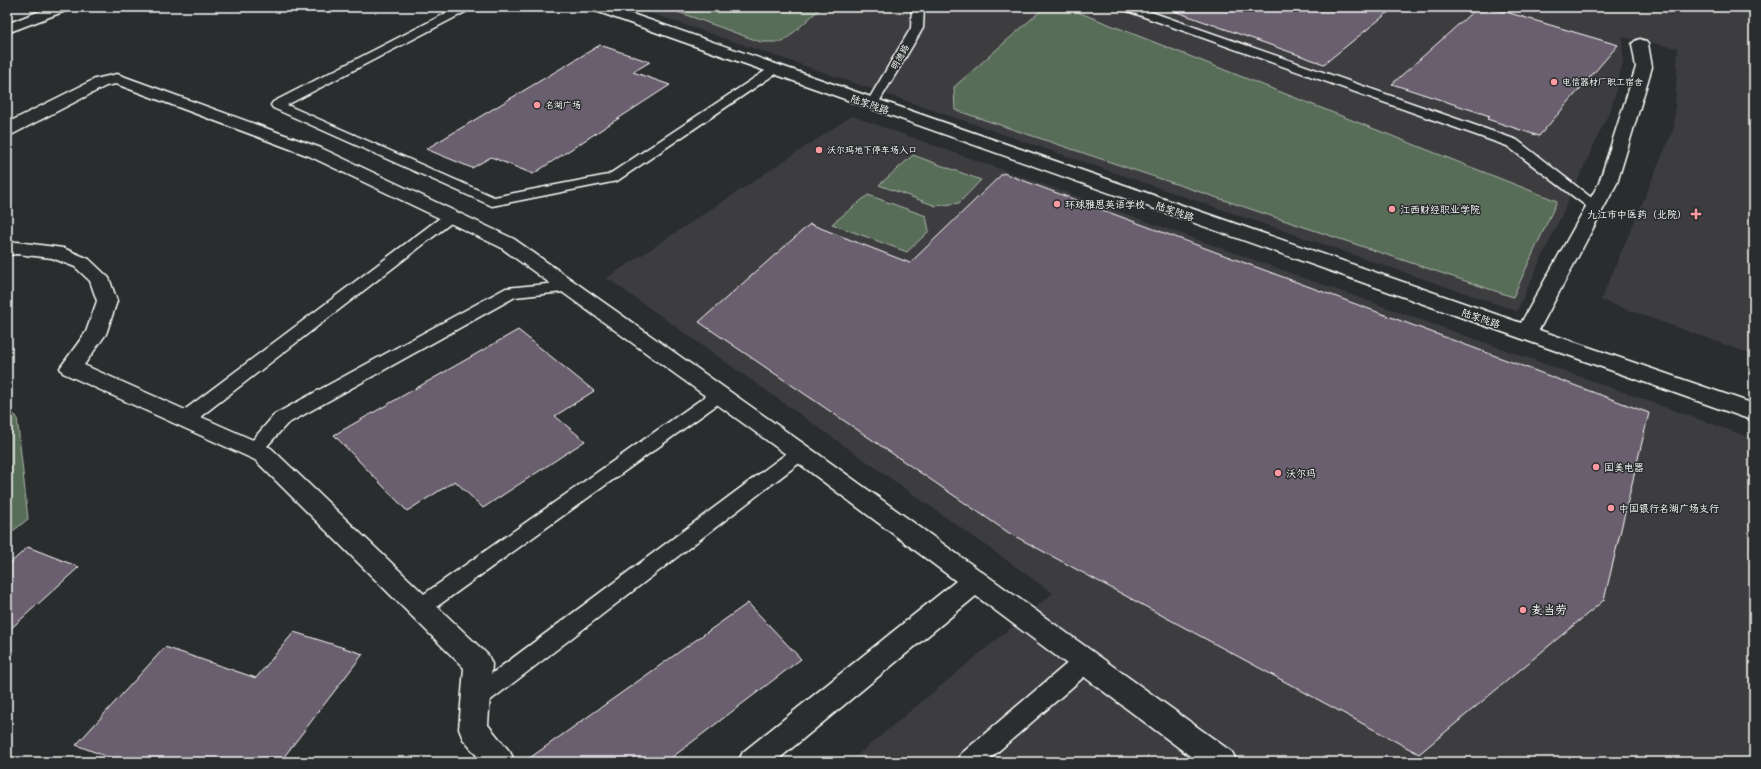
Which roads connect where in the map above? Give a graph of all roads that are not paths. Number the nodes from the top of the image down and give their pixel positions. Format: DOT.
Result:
graph roads {
  1 [pos="63,7"];
  2 [pos="467,7"];
  3 [pos="598,7"];
  4 [pos="918,7"];
  5 [pos="1126,7"];
  6 [pos="7,29"];
  7 [pos="1640,44"];
  8 [pos="775,70"];
  9 [pos="872,104"];
  10 [pos="7,130"];
  11 [pos="1595,206"];
  12 [pos="450,217"];
  13 [pos="7,249"];
  14 [pos="568,287"];
  15 [pos="1526,334"];
  16 [pos="719,395"];
  17 [pos="1754,413"];
  18 [pos="185,419"];
  19 [pos="253,450"];
  20 [pos="800,453"];
  21 [pos="976,581"];
  22 [pos="421,607"];
  23 [pos="1085,662"];
  24 [pos="475,699"];
  25 [pos="500,762"];
  26 [pos="753,762"];
  27 [pos="969,762"];
  28 [pos="1222,762"];
  1 -- 6 [label="street"];
  2 -- 8 [label="lane"];
  3 -- 8 [label="street, 陆家陇路"];
  4 -- 9 [label="lane, 明德路"];
  5 -- 11 [label="lane"];
  7 -- 11 [label="street"];
  8 -- 9 [label="street, 陆家陇路"];
  9 -- 15 [label="street, 陆家陇路"];
  10 -- 12 [label="street"];
  11 -- 15 [label="street"];
  12 -- 14 [label="street"];
  12 -- 18 [label="lane"];
  13 -- 18 [label="street"];
  14 -- 16 [label="street"];
  14 -- 19 [label="lane"];
  15 -- 17 [label="street, 陆家陇路"];
  16 -- 20 [label="street"];
  16 -- 22 [label="lane"];
  18 -- 19 [label="street"];
  19 -- 22 [label="street"];
  20 -- 21 [label="street"];
  20 -- 24 [label="lane"];
  21 -- 23 [label="street"];
  21 -- 26 [label="street"];
  22 -- 24 [label="street"];
  23 -- 27 [label="lane"];
  23 -- 28 [label="street"];
  24 -- 25 [label="street"];
}
